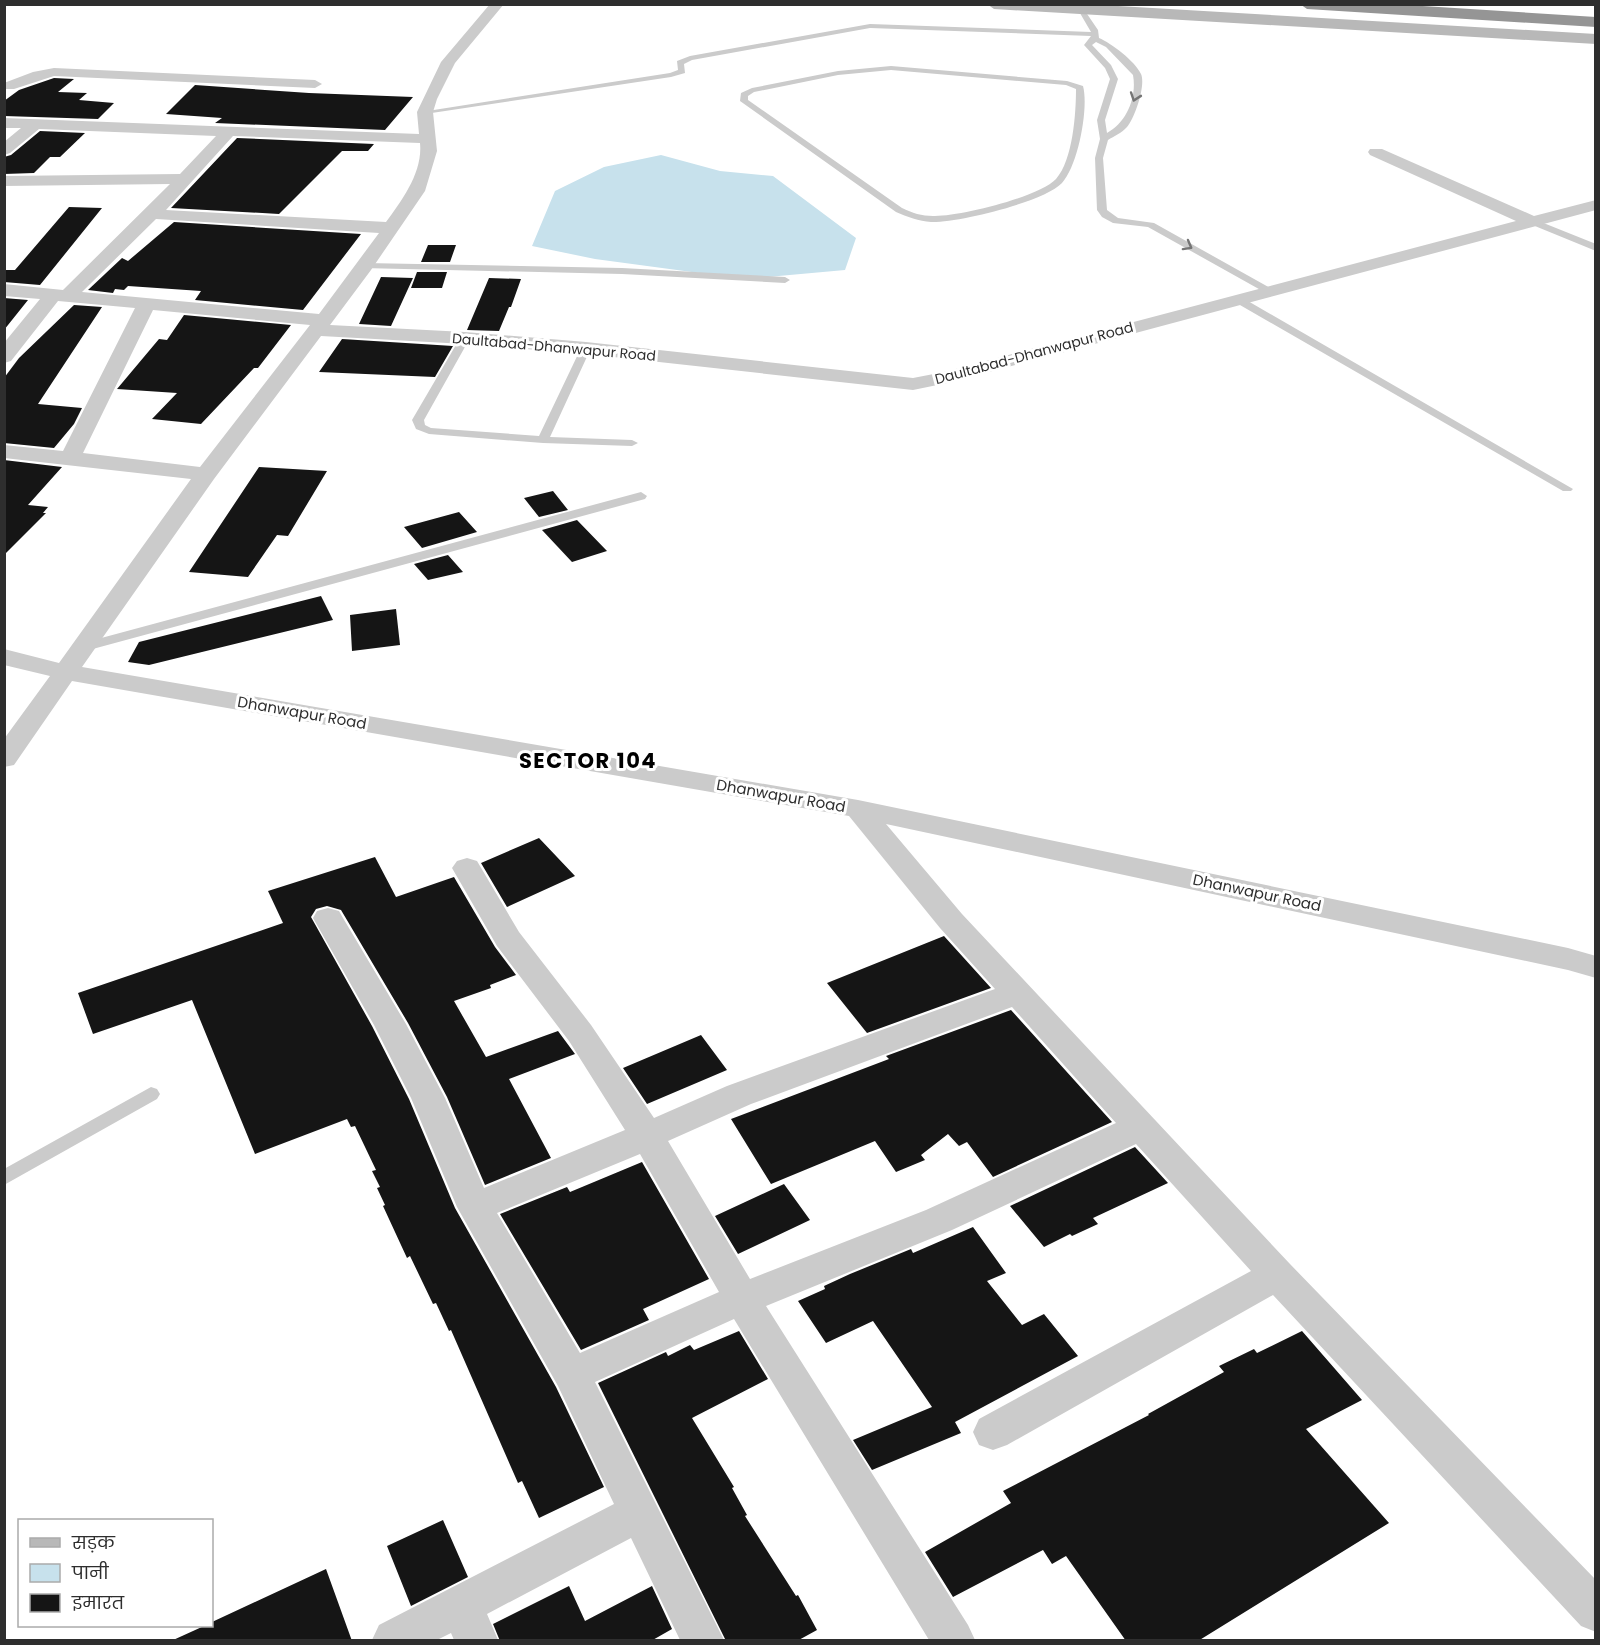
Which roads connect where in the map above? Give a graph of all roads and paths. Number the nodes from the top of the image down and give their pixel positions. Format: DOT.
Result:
graph roads {
  1 [pos="498,4"];
  2 [pos="994,4"];
  3 [pos="1169,4"];
  4 [pos="1307,4"];
  5 [pos="1484,4"];
  6 [pos="1080,10"];
  7 [pos="1596,11"];
  8 [pos="1596,22"];
  9 [pos="1596,32"];
  10 [pos="1095,36"];
  11 [pos="1596,39"];
  12 [pos="315,84"];
  13 [pos="6,86"];
  14 [pos="424,112"];
  15 [pos="4,123"];
  16 [pos="36,124"];
  17 [pos="228,132"];
  18 [pos="429,139"];
  19 [pos="1104,139"];
  20 [pos="4,150"];
  21 [pos="1376,152"];
  22 [pos="1085,157"];
  23 [pos="185,179"];
  24 [pos="4,181"];
  25 [pos="22,182"];
  26 [pos="4,195"];
  27 [pos="1596,205"];
  28 [pos="152,214"];
  29 [pos="1136,221"];
  30 [pos="1533,222"];
  31 [pos="391,228"];
  32 [pos="1596,248"];
  33 [pos="365,266"];
  34 [pos="785,280"];
  35 [pos="4,290"];
  36 [pos="61,295"];
  37 [pos="1253,295"];
  38 [pos="147,303"];
  39 [pos="319,325"];
  40 [pos="465,338"];
  41 [pos="586,348"];
  42 [pos="4,357"];
  43 [pos="543,440"];
  44 [pos="632,443"];
  45 [pos="4,451"];
  46 [pos="70,458"];
  47 [pos="206,474"];
  48 [pos="1568,489"];
  49 [pos="641,496"];
  50 [pos="84,647"];
  51 [pos="4,657"];
  52 [pos="66,672"];
  53 [pos="4,759"];
  54 [pos="858,809"];
  55 [pos="467,868"];
  56 [pos="328,918"];
  57 [pos="1596,967"];
  58 [pos="1018,993"];
  59 [pos="151,1094"];
  60 [pos="1142,1126"];
  61 [pos="647,1136"];
  62 [pos="4,1178"];
  63 [pos="475,1207"];
  64 [pos="1277,1275"];
  65 [pos="742,1299"];
  66 [pos="572,1374"];
  67 [pos="993,1432"];
  68 [pos="639,1512"];
  69 [pos="1596,1611"];
  70 [pos="469,1622"];
  71 [pos="394,1641"];
  72 [pos="702,1641"];
  73 [pos="953,1641"];
  1 -- 14 [label="street"];
  2 -- 6 [label="street"];
  3 -- 9 [label="street"];
  4 -- 8 [label="highway"];
  5 -- 7 [label="highway"];
  6 -- 10 [label="lane"];
  6 -- 11 [label="street"];
  10 -- 14 [label="lane"];
  10 -- 19 [label="lane"];
  10 -- 19 [label="lane, one-way"];
  12 -- 13 [label="street"];
  14 -- 18 [label="street"];
  15 -- 16 [label="street"];
  16 -- 17 [label="street"];
  16 -- 20 [label="street"];
  17 -- 18 [label="street"];
  17 -- 23 [label="street"];
  18 -- 31 [label="street"];
  19 -- 22 [label="lane"];
  21 -- 30 [label="street"];
  22 -- 22 [label="lane"];
  22 -- 29 [label="lane"];
  23 -- 25 [label="street"];
  23 -- 28 [label="street"];
  24 -- 25 [label="street"];
  25 -- 26 [label="street"];
  27 -- 30 [label="street, Daultabad-Dhanwapur Road"];
  28 -- 31 [label="street"];
  28 -- 36 [label="street"];
  29 -- 37 [label="lane, one-way"];
  29 -- 37 [label="lane"];
  30 -- 32 [label="lane"];
  30 -- 37 [label="street, Daultabad-Dhanwapur Road"];
  31 -- 33 [label="street"];
  33 -- 34 [label="lane"];
  33 -- 39 [label="street"];
  35 -- 36 [label="street, Daultabad-Dhanwapur Road"];
  36 -- 38 [label="street, Daultabad-Dhanwapur Road"];
  36 -- 42 [label="street"];
  37 -- 41 [label="street, Daultabad-Dhanwapur Road"];
  37 -- 48 [label="lane"];
  38 -- 39 [label="street, Daultabad-Dhanwapur Road"];
  38 -- 46 [label="street"];
  39 -- 40 [label="street, Daultabad-Dhanwapur Road"];
  39 -- 47 [label="street"];
  40 -- 41 [label="street, Daultabad-Dhanwapur Road"];
  40 -- 43 [label="lane"];
  41 -- 43 [label="lane"];
  43 -- 44 [label="lane"];
  45 -- 46 [label="street"];
  46 -- 47 [label="street"];
  47 -- 50 [label="street"];
  49 -- 50 [label="lane"];
  50 -- 52 [label="street"];
  51 -- 52 [label="street, Dhanwapur Road"];
  52 -- 53 [label="street"];
  52 -- 54 [label="street, Dhanwapur Road"];
  54 -- 57 [label="street, Dhanwapur Road"];
  54 -- 58 [label="street"];
  55 -- 61 [label="street"];
  56 -- 63 [label="street"];
  58 -- 60 [label="street"];
  58 -- 61 [label="street"];
  59 -- 62 [label="lane"];
  60 -- 64 [label="street"];
  60 -- 65 [label="street"];
  61 -- 63 [label="street"];
  61 -- 65 [label="street"];
  63 -- 66 [label="street"];
  64 -- 67 [label="street"];
  64 -- 69 [label="street"];
  65 -- 66 [label="street"];
  65 -- 73 [label="street"];
  66 -- 68 [label="street"];
  68 -- 70 [label="street"];
  68 -- 72 [label="street"];
  70 -- 71 [label="street"];
}
